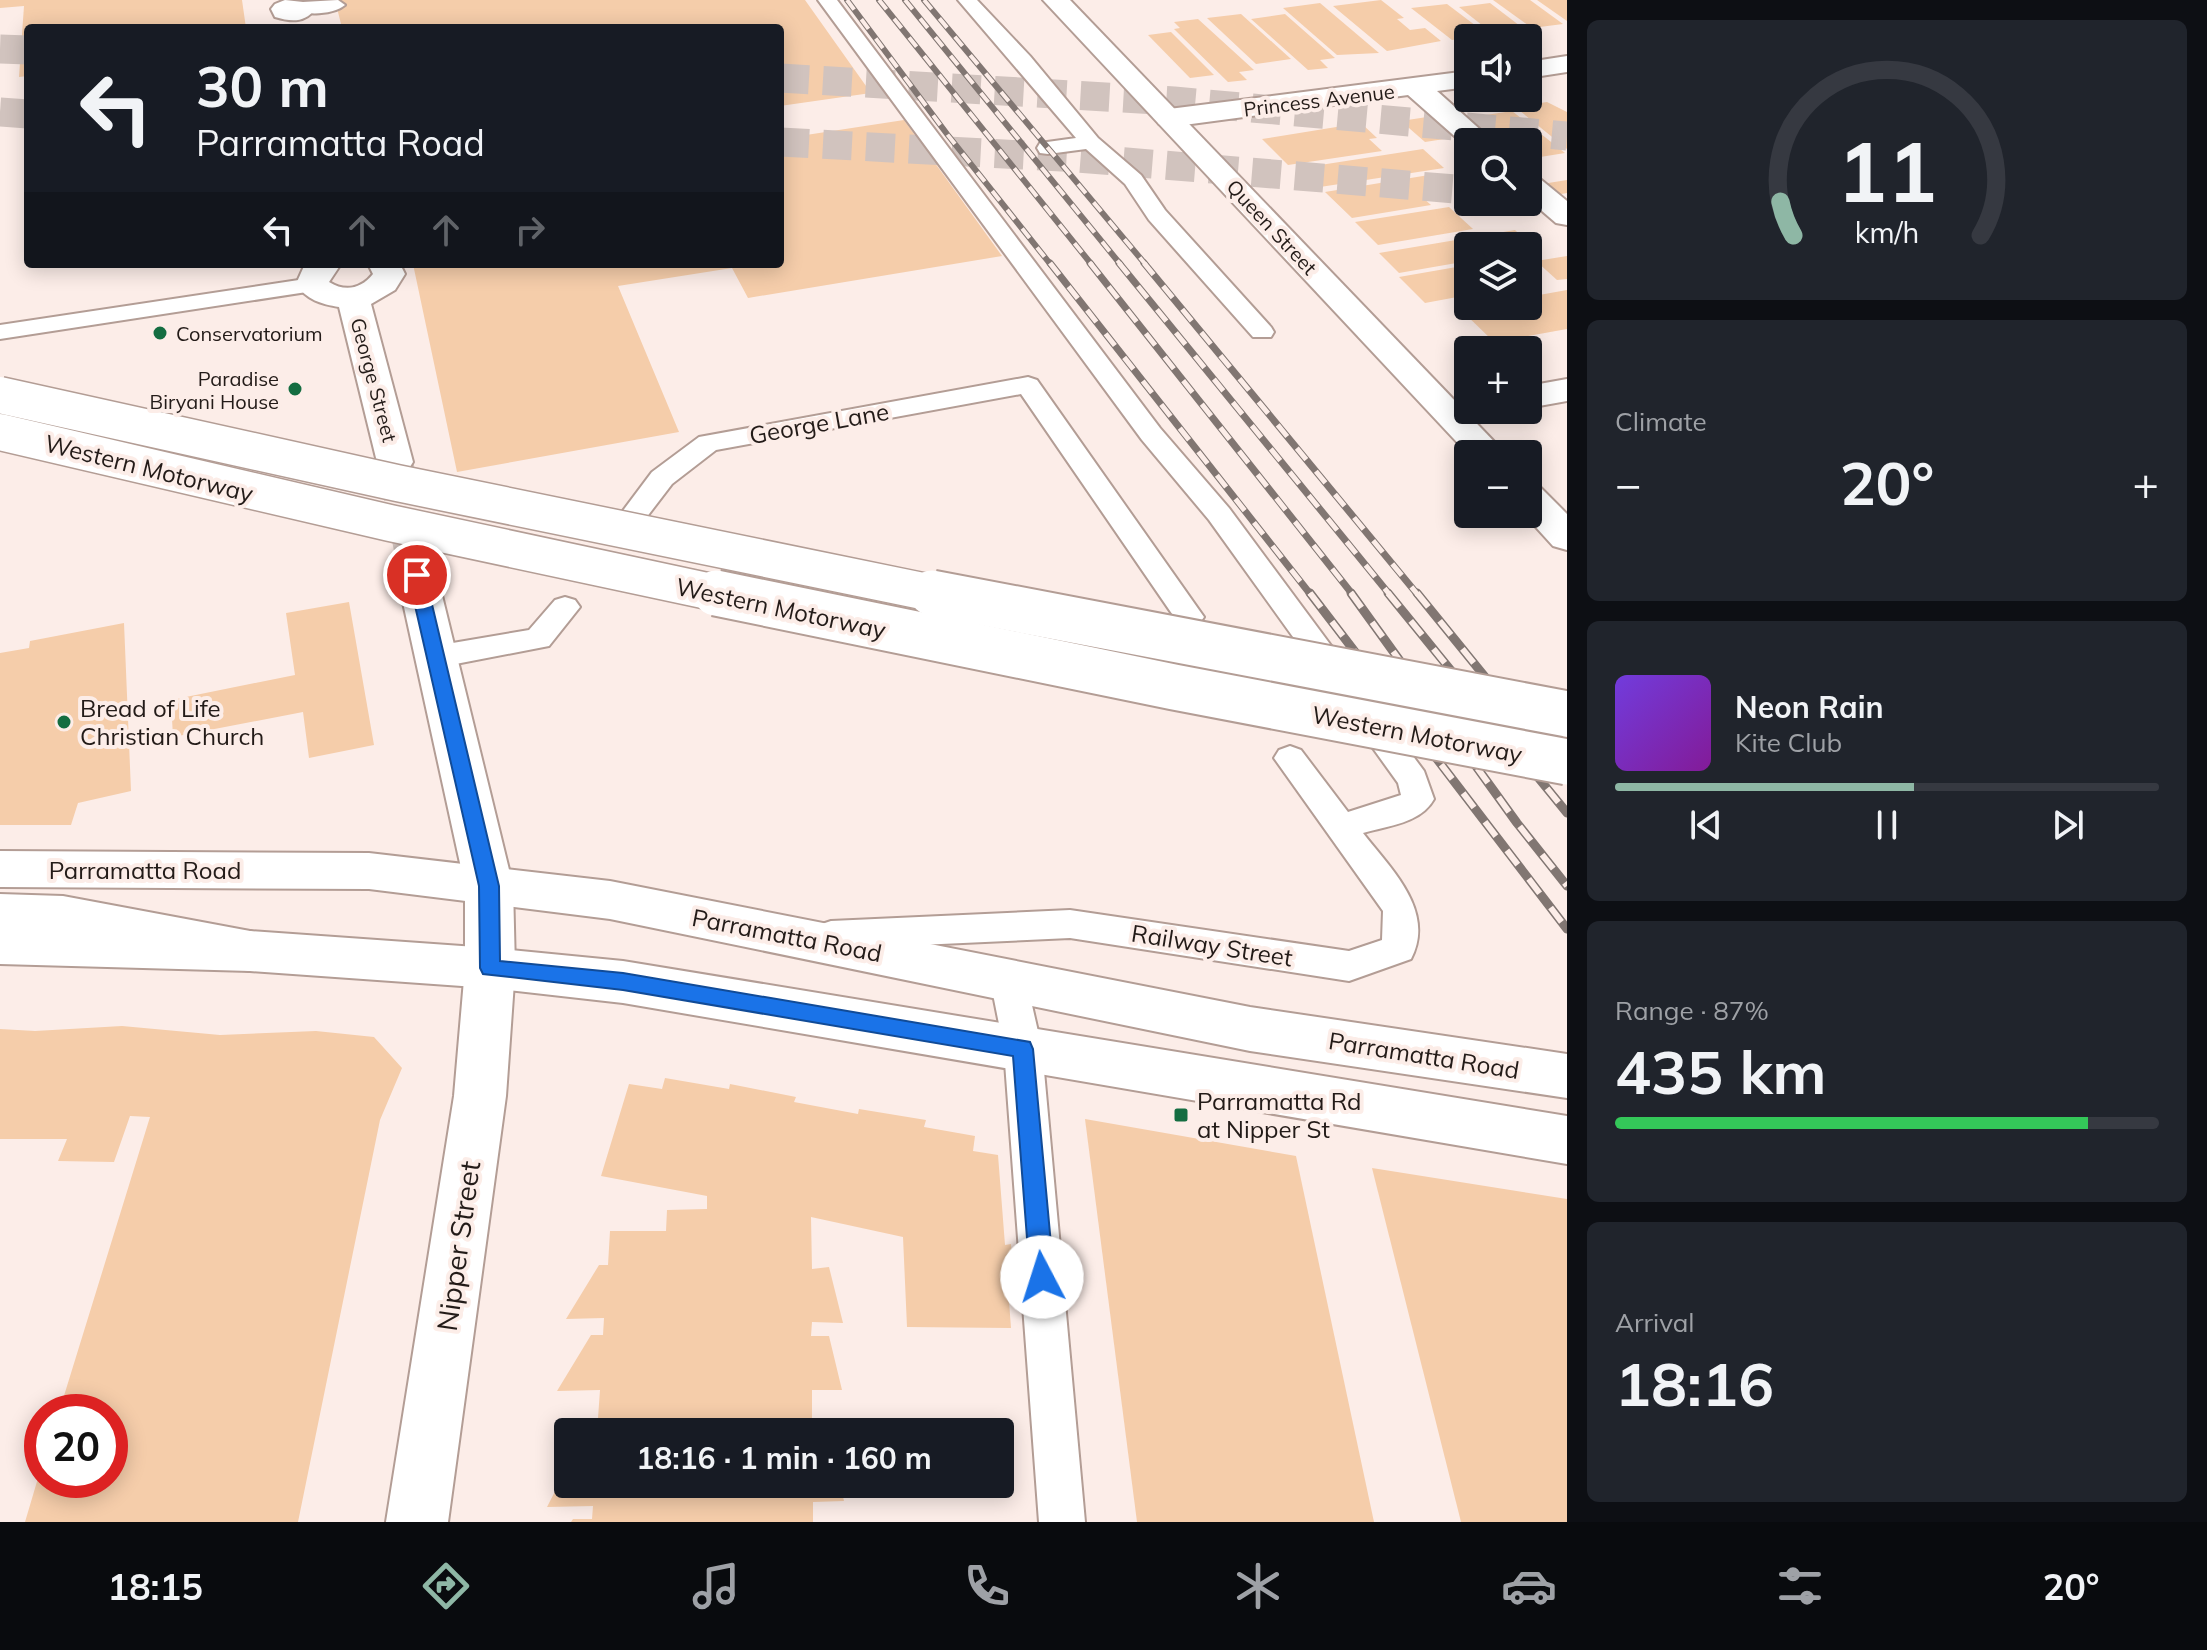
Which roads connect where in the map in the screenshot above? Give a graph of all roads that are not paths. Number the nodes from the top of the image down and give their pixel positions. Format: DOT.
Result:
graph roads {
  1 [pos="827,0"];
  2 [pos="967,0"];
  3 [pos="1056,0"];
  4 [pos="336,5"];
  5 [pos="295,11"];
  6 [pos="1567,64"];
  7 [pos="1542,68"];
  8 [pos="1454,81"];
  9 [pos="1415,87"];
  10 [pos="1169,118"];
  11 [pos="1463,128"];
  12 [pos="1091,142"];
  13 [pos="1048,148"];
  14 [pos="386,268"];
  15 [pos="319,274"];
  16 [pos="353,297"];
  17 [pos="0,332"];
  18 [pos="1262,332"];
  19 [pos="1567,390"];
  20 [pos="1542,394"];
  21 [pos="0,395"];
  22 [pos="1454,406"];
  23 [pos="0,432"];
  24 [pos="395,462"];
  25 [pos="1542,511"];
  26 [pos="636,512"];
  27 [pos="1567,537"];
  28 [pos="417,575"];
  29 [pos="565,607"];
  30 [pos="1189,617"];
  31 [pos="435,657"];
  32 [pos="1567,714"];
  33 [pos="1290,758"];
  34 [pos="1567,762"];
  35 [pos="1340,827"];
  36 [pos="0,869"];
  37 [pos="489,886"];
  38 [pos="0,913"];
  39 [pos="796,937"];
  40 [pos="0,944"];
  41 [pos="250,951"];
  42 [pos="490,968"];
  43 [pos="1008,979"];
  44 [pos="1023,1049"];
  45 [pos="1567,1076"];
  46 [pos="1567,1140"];
  47 [pos="417,1522"];
  48 [pos="1062,1522"];
  1 -- 35 [label="lane"];
  2 -- 12 [label="lane"];
  3 -- 10 [label="main road, Queen Street"];
  4 -- 5 [label="lane"];
  6 -- 7 [label="main road"];
  8 -- 9 [label="main road, Princess Avenue"];
  9 -- 10 [label="main road, Princess Avenue"];
  9 -- 11 [label="main road"];
  10 -- 22 [label="main road, Queen Street"];
  12 -- 13 [label="lane"];
  12 -- 18 [label="lane"];
  14 -- 16 [label="main road"];
  15 -- 16 [label="main road"];
  15 -- 17 [label="lane"];
  16 -- 24 [label="main road, George Street"];
  19 -- 20 [label="main road"];
  21 -- 32 [label="main road, Western Motorway, bridge"];
  23 -- 34 [label="main road, Western Motorway, bridge"];
  25 -- 27 [label="main road"];
  26 -- 30 [label="lane, George Lane"];
  28 -- 31 [label="main road"];
  29 -- 31 [label="lane"];
  31 -- 37 [label="main road"];
  33 -- 35 [label="lane, Railway Street"];
  35 -- 39 [label="lane, Railway Street"];
  36 -- 37 [label="main road, Parramatta Road"];
  37 -- 39 [label="main road, Parramatta Road"];
  37 -- 42 [label="main road"];
  38 -- 41 [label="main road"];
  39 -- 43 [label="main road, Parramatta Road"];
  40 -- 41 [label="main road"];
  41 -- 42 [label="main road"];
  42 -- 44 [label="main road"];
  42 -- 47 [label="main road, Nipper Street"];
  43 -- 44 [label="lane"];
  43 -- 45 [label="main road, Parramatta Road"];
  44 -- 46 [label="main road"];
  44 -- 48 [label="lane"];
}
